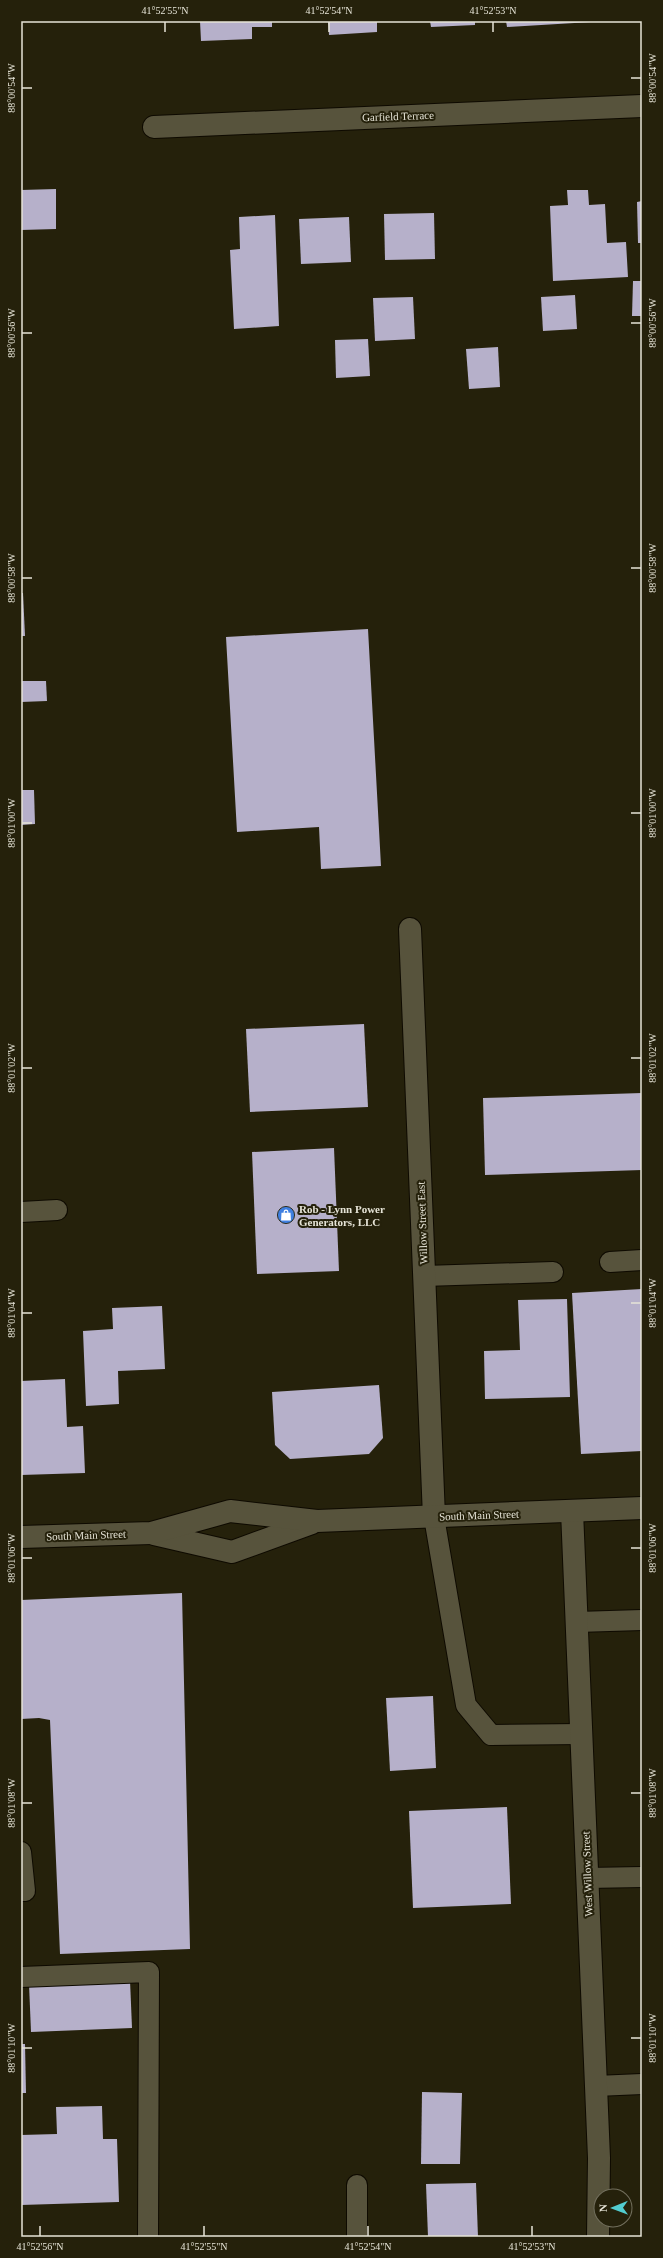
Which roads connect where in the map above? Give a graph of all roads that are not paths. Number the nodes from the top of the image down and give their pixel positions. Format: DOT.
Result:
graph roads {
  1 [pos="642,106"];
  2 [pos="154,127"];
  3 [pos="410,929"];
  4 [pos="57,1210"];
  5 [pos="21,1212"];
  6 [pos="642,1260"];
  7 [pos="610,1262"];
  8 [pos="553,1272"];
  9 [pos="424,1276"];
  10 [pos="642,1508"];
  11 [pos="572,1511"];
  12 [pos="434,1517"];
  13 [pos="317,1521"];
  14 [pos="151,1533"];
  15 [pos="21,1537"];
  16 [pos="642,1620"];
  17 [pos="577,1622"];
  18 [pos="581,1734"];
  19 [pos="21,1852"];
  20 [pos="642,1877"];
  21 [pos="587,1878"];
  22 [pos="21,1892"];
  23 [pos="21,1976"];
  24 [pos="642,2084"];
  25 [pos="596,2086"];
  26 [pos="357,2185"];
  27 [pos="148,2237"];
  28 [pos="357,2237"];
  29 [pos="598,2237"];
  1 -- 2 [label="street, Garfield Terrace"];
  3 -- 9 [label="street, Willow Street East"];
  4 -- 5 [label="lane"];
  6 -- 7 [label="lane"];
  8 -- 9 [label="lane"];
  9 -- 12 [label="street, Willow Street East"];
  10 -- 11 [label="street, South Main Street"];
  11 -- 12 [label="street, South Main Street"];
  11 -- 17 [label="street, West Willow Street"];
  12 -- 13 [label="street, South Main Street"];
  12 -- 18 [label="lane"];
  13 -- 14 [label="street, South Main Street"];
  13 -- 14 [label="street, South Main Street"];
  14 -- 15 [label="street, South Main Street"];
  16 -- 17 [label="lane"];
  17 -- 18 [label="street, West Willow Street"];
  18 -- 21 [label="street, West Willow Street"];
  19 -- 22 [label="lane"];
  20 -- 21 [label="lane"];
  21 -- 25 [label="street, West Willow Street"];
  23 -- 27 [label="lane"];
  24 -- 25 [label="lane"];
  25 -- 29 [label="street, West Willow Street"];
  26 -- 28 [label="lane"];
}
